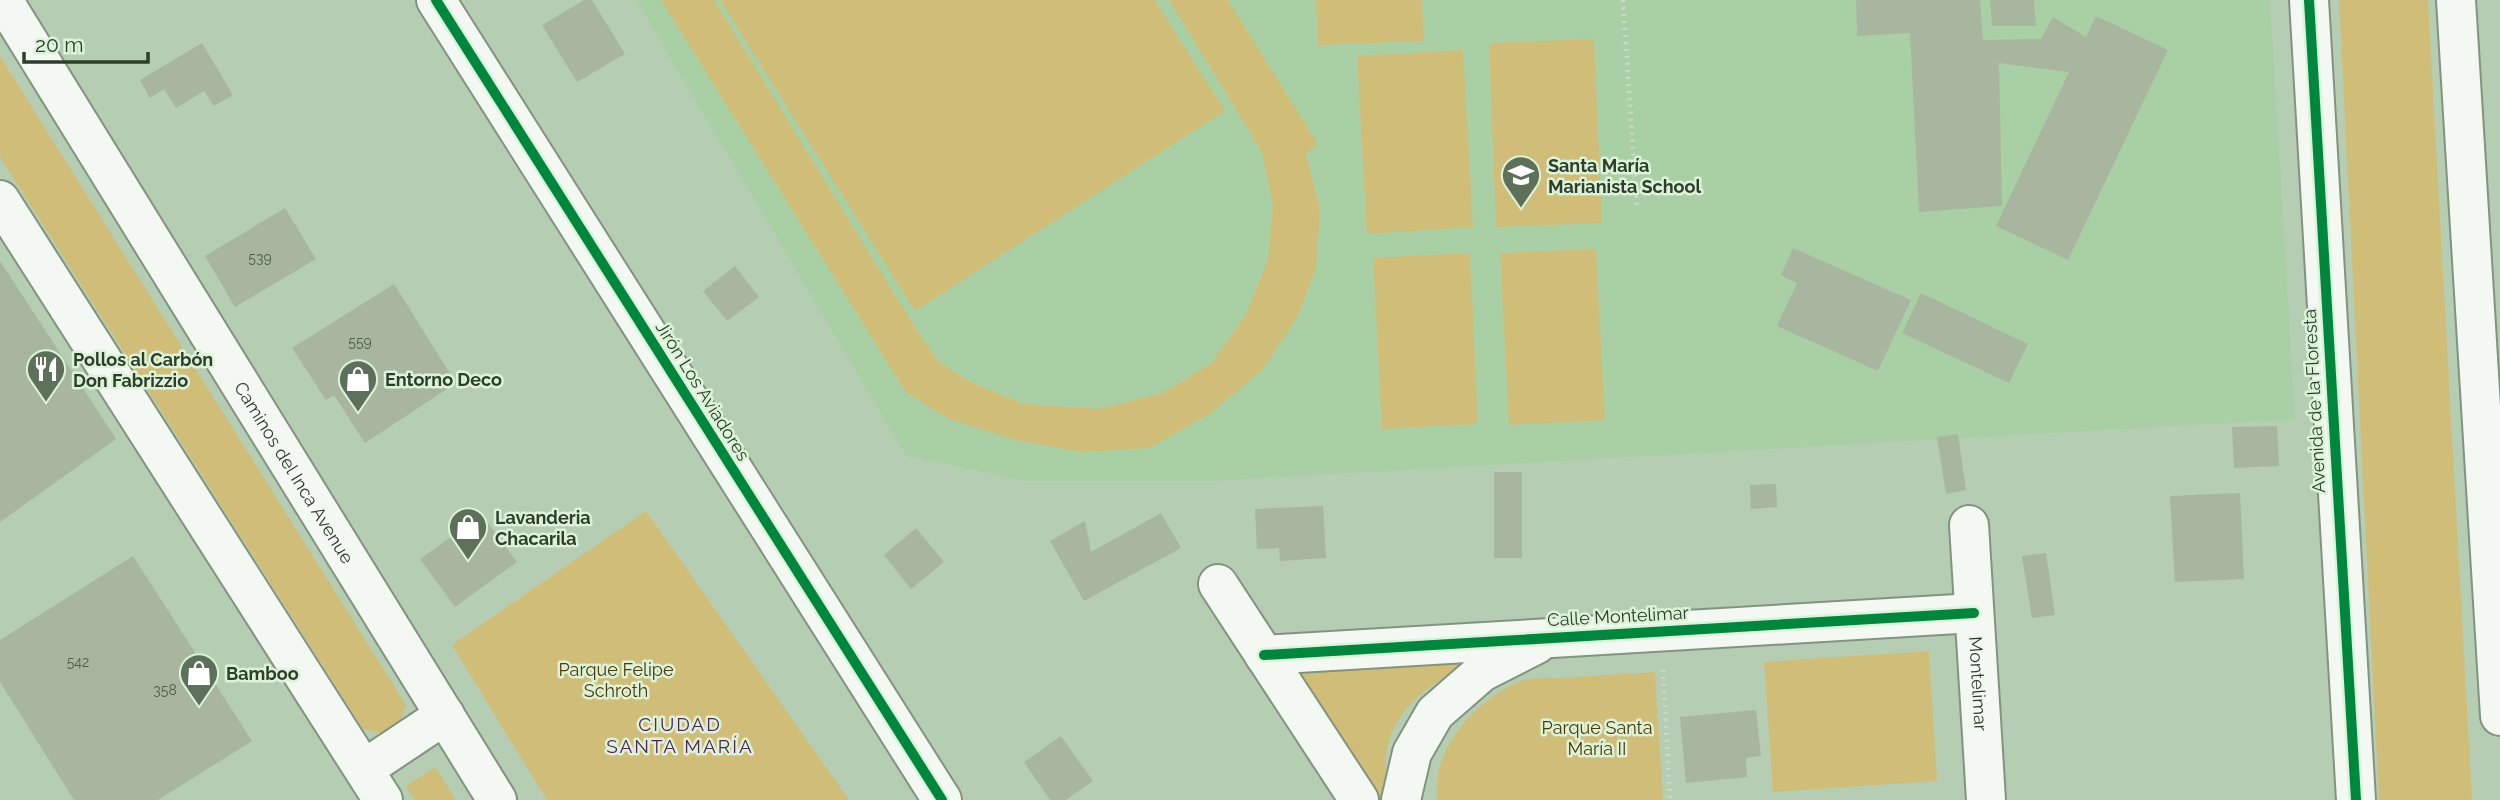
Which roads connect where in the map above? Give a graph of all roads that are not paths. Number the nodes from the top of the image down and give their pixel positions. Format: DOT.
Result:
graph roads {
  1 [pos="3,0"];
  2 [pos="436,0"];
  3 [pos="2309,0"];
  4 [pos="2456,0"];
  5 [pos="0,200"];
  6 [pos="1969,525"];
  7 [pos="1218,584"];
  8 [pos="1975,613"];
  9 [pos="1552,636"];
  10 [pos="1264,655"];
  11 [pos="445,715"];
  12 [pos="2500,716"];
  13 [pos="373,785"];
  14 [pos="497,800"];
  15 [pos="942,800"];
  16 [pos="1359,800"];
  17 [pos="1401,800"];
  18 [pos="1986,800"];
  19 [pos="2356,800"];
  1 -- 11 [label="street, Caminos del Inca Avenue"];
  2 -- 15 [label="street, Jirón Los Aviadores"];
  3 -- 19 [label="street, Avenida de la Floresta"];
  4 -- 12 [label="street"];
  5 -- 13 [label="street"];
  6 -- 8 [label="street, Montelimar"];
  7 -- 10 [label="street"];
  8 -- 9 [label="street, Calle Montelimar"];
  8 -- 18 [label="street, Montelimar"];
  9 -- 10 [label="street, Calle Montelimar"];
  9 -- 17 [label="street"];
  10 -- 16 [label="street"];
  11 -- 13 [label="street"];
  11 -- 14 [label="street, Caminos del Inca Avenue"];
}
